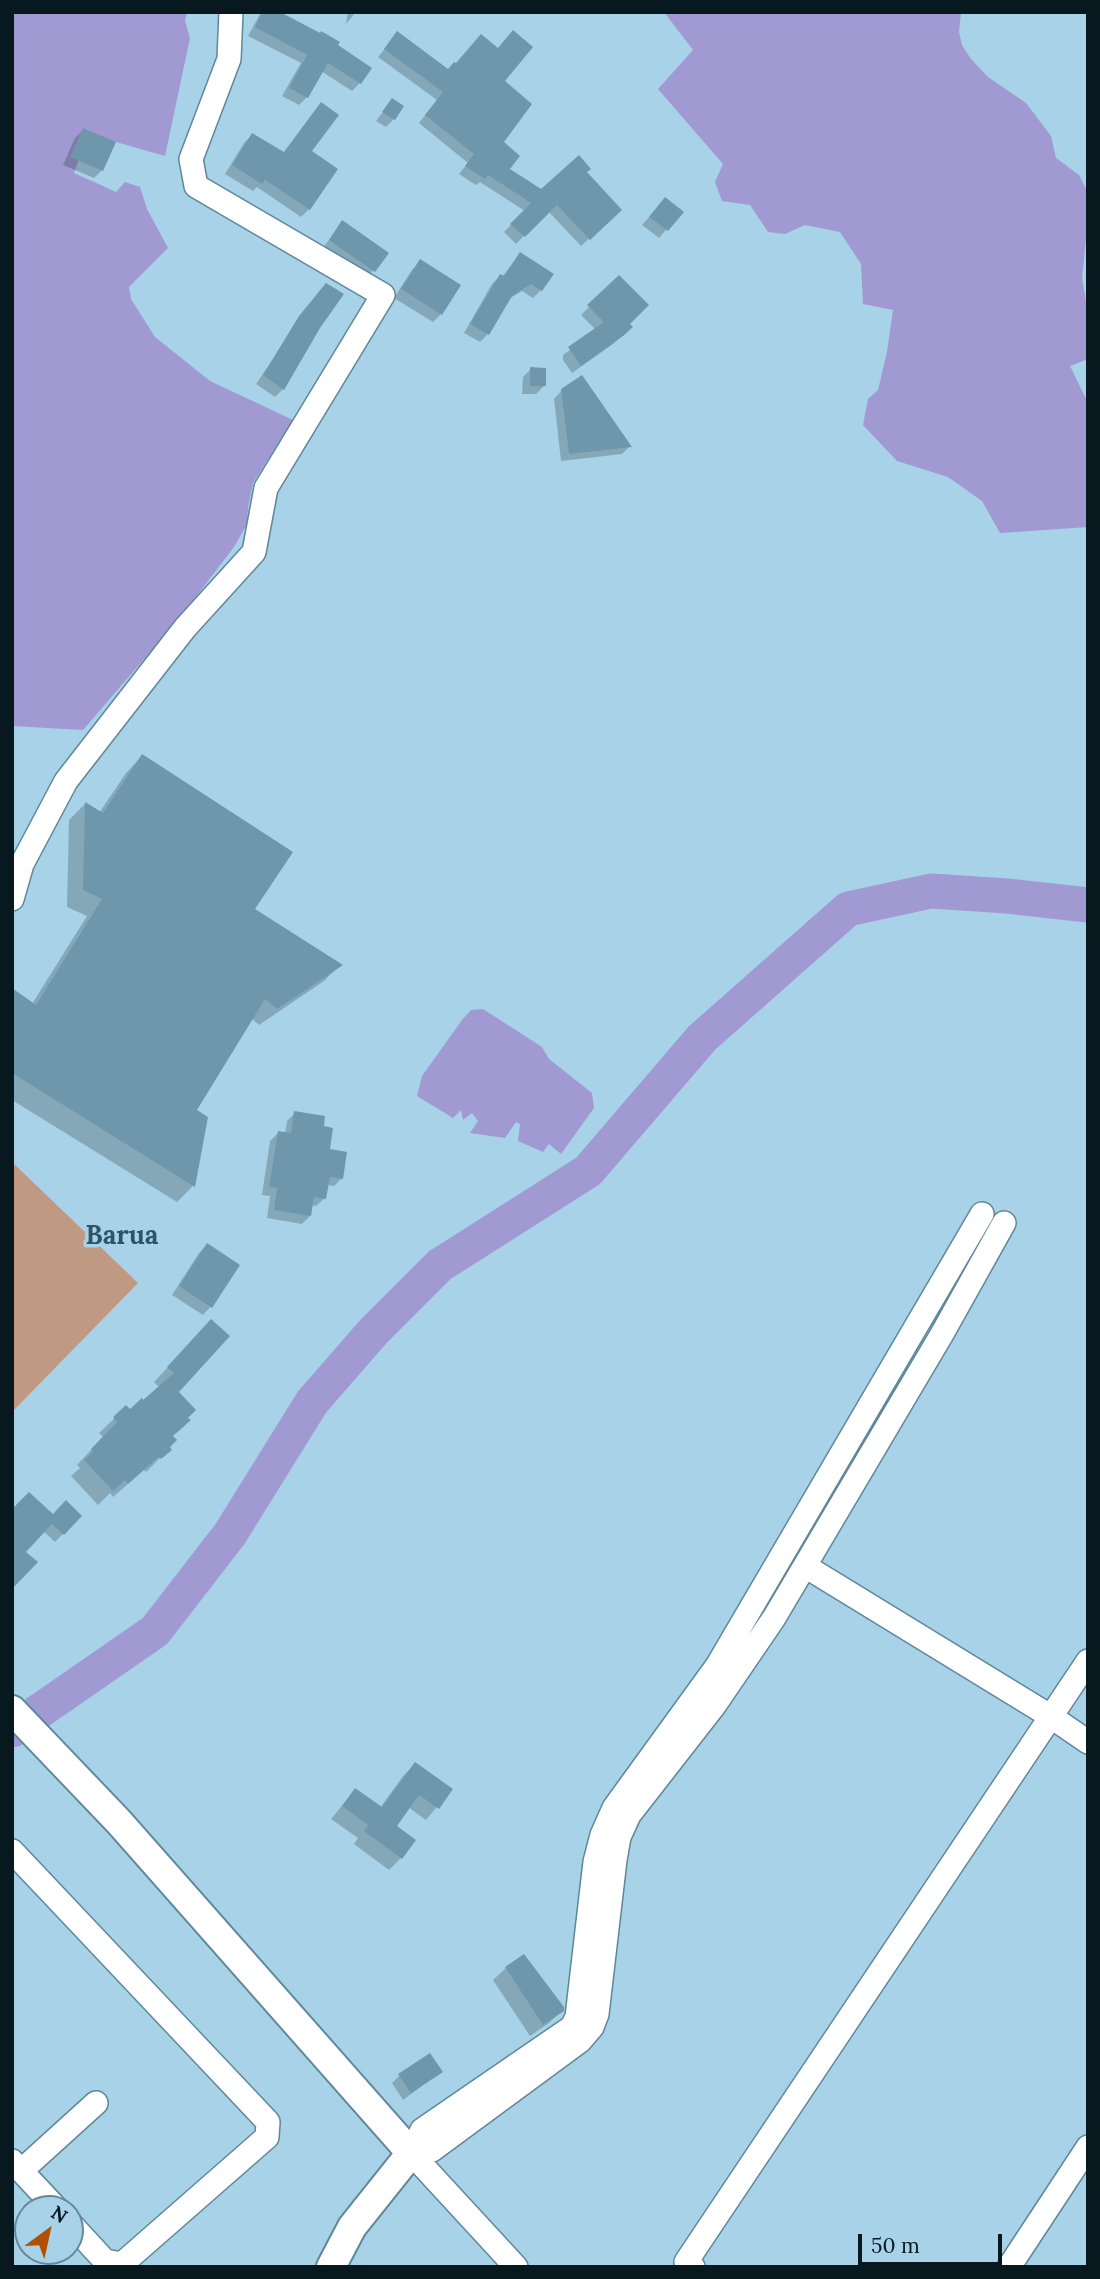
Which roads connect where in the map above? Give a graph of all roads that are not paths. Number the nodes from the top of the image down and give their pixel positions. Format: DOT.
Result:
graph roads {
  1 [pos="231,12"];
  2 [pos="12,899"];
  3 [pos="920,1320"];
  4 [pos="942,1334"];
  5 [pos="805,1566"];
  6 [pos="1088,1661"];
  7 [pos="12,1710"];
  8 [pos="1050,1716"];
  9 [pos="1088,1742"];
  10 [pos="12,1851"];
  11 [pos="598,1917"];
  12 [pos="96,2103"];
  13 [pos="1087,2150"];
  14 [pos="411,2153"];
  15 [pos="15,2164"];
  16 [pos="44,2195"];
  17 [pos="84,2238"];
  18 [pos="687,2265"];
  19 [pos="331,2267"];
  20 [pos="516,2267"];
  21 [pos="1009,2267"];
  1 -- 2 [label="street"];
  3 -- 4 [label="street"];
  3 -- 4 [label="street"];
  3 -- 11 [label="street"];
  4 -- 5 [label="street"];
  5 -- 8 [label="street"];
  5 -- 11 [label="street"];
  6 -- 8 [label="street"];
  7 -- 14 [label="street"];
  8 -- 9 [label="street"];
  8 -- 18 [label="street"];
  10 -- 17 [label="street"];
  11 -- 14 [label="street"];
  12 -- 15 [label="street"];
  13 -- 21 [label="street"];
  14 -- 19 [label="street"];
  14 -- 20 [label="street"];
  15 -- 16 [label="street"];
}
